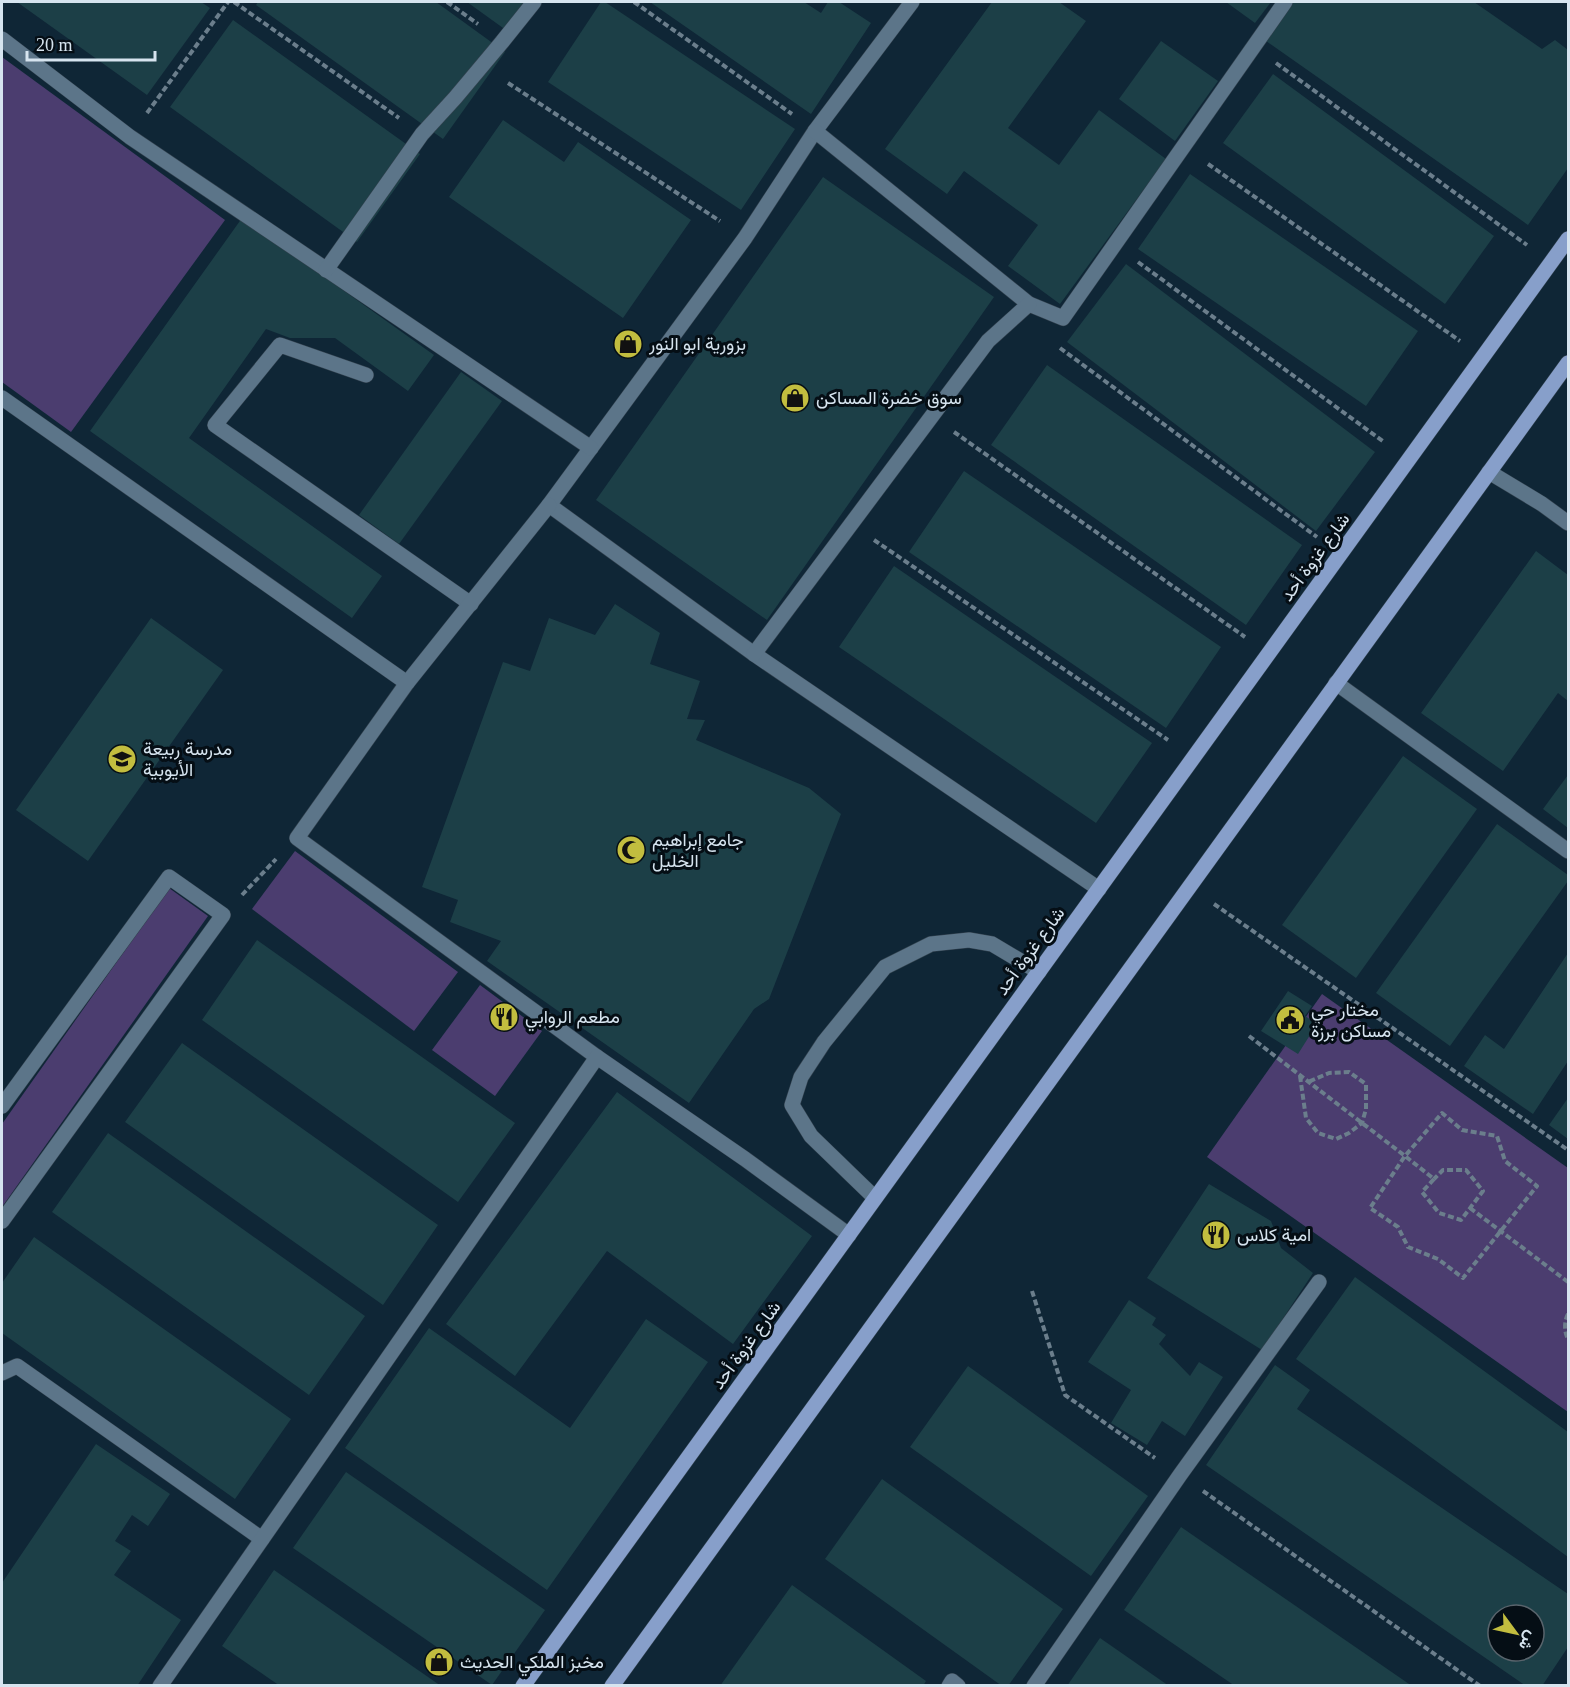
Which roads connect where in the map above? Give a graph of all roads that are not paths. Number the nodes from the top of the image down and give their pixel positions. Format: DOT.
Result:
graph roads {
  1 [pos="534,2"];
  2 [pos="912,2"];
  3 [pos="1285,2"];
  4 [pos="2,39"];
  5 [pos="815,131"];
  6 [pos="1569,239"];
  7 [pos="326,270"];
  8 [pos="1029,304"];
  9 [pos="1569,363"];
  10 [pos="366,375"];
  11 [pos="2,398"];
  12 [pos="591,448"];
  13 [pos="1489,472"];
  14 [pos="549,505"];
  15 [pos="1569,523"];
  16 [pos="471,604"];
  17 [pos="754,654"];
  18 [pos="408,683"];
  19 [pos="1336,683"];
  20 [pos="1569,851"];
  21 [pos="1099,889"];
  22 [pos="1039,972"];
  23 [pos="597,1057"];
  24 [pos="2,1106"];
  25 [pos="875,1198"];
  26 [pos="2,1221"];
  27 [pos="849,1235"];
  28 [pos="1318,1282"];
  29 [pos="2,1373"];
  30 [pos="262,1539"];
  31 [pos="160,1686"];
  32 [pos="523,1686"];
  33 [pos="612,1686"];
  34 [pos="949,1686"];
  35 [pos="958,1686"];
  36 [pos="1034,1686"];
  1 -- 7 [label="street"];
  2 -- 5 [label="street"];
  3 -- 8 [label="street"];
  4 -- 7 [label="street"];
  5 -- 8 [label="street"];
  5 -- 12 [label="street"];
  6 -- 21 [label="main road, شارع غزوة أحد"];
  7 -- 12 [label="street"];
  8 -- 17 [label="street"];
  9 -- 13 [label="main road"];
  10 -- 16 [label="street"];
  11 -- 18 [label="street"];
  12 -- 14 [label="street"];
  13 -- 15 [label="street"];
  13 -- 19 [label="main road"];
  14 -- 16 [label="street"];
  14 -- 17 [label="street"];
  16 -- 18 [label="street"];
  17 -- 21 [label="street"];
  18 -- 23 [label="street"];
  19 -- 20 [label="street"];
  19 -- 33 [label="main road"];
  21 -- 22 [label="main road, شارع غزوة أحد"];
  22 -- 25 [label="main road, شارع غزوة أحد"];
  22 -- 25 [label="street"];
  23 -- 27 [label="street"];
  23 -- 30 [label="street"];
  24 -- 26 [label="street"];
  25 -- 27 [label="main road, شارع غزوة أحد"];
  27 -- 32 [label="main road, شارع غزوة أحد"];
  28 -- 36 [label="street"];
  29 -- 30 [label="street"];
  30 -- 31 [label="street"];
  34 -- 35 [label="street"];
}
